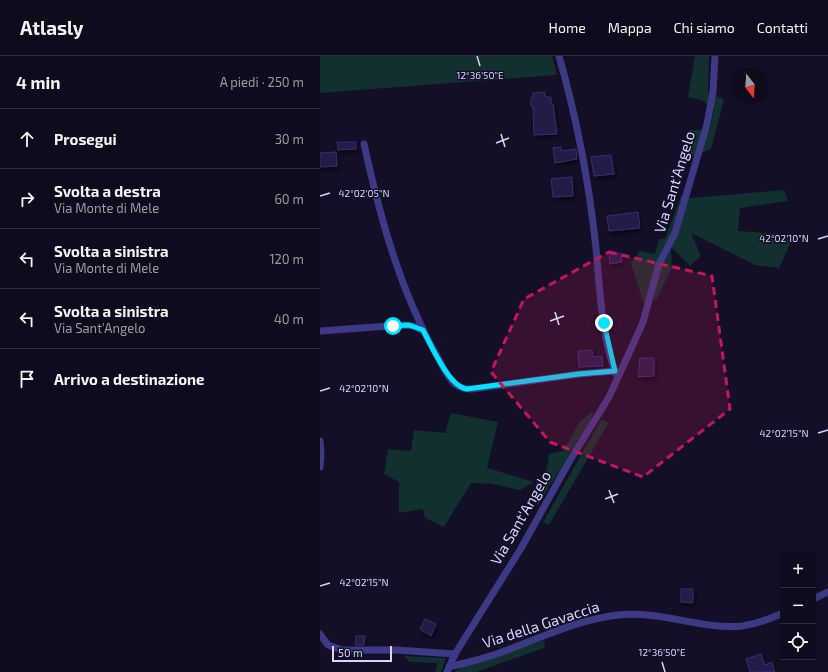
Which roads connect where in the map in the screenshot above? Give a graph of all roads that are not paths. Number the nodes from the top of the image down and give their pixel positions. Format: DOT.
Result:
graph roads {
  1 [pos="559,56"];
  2 [pos="715,56"];
  3 [pos="364,144"];
  4 [pos="423,330"];
  5 [pos="320,331"];
  6 [pos="616,374"];
  7 [pos="320,441"];
  8 [pos="320,467"];
  9 [pos="828,592"];
  10 [pos="816,598"];
  11 [pos="780,614"];
  12 [pos="320,634"];
  13 [pos="455,654"];
  14 [pos="448,669"];
  1 -- 6 [label="street"];
  2 -- 6 [label="street, Via Sant'Angelo"];
  3 -- 4 [label="street"];
  4 -- 5 [label="street"];
  4 -- 6 [label="street"];
  6 -- 13 [label="street, Via Sant'Angelo"];
  7 -- 8 [label="street"];
  9 -- 10 [label="street"];
  11 -- 14 [label="street, Via della Gavaccia"];
  12 -- 13 [label="street"];
  13 -- 14 [label="street, Via Sant'Angelo"];
}
